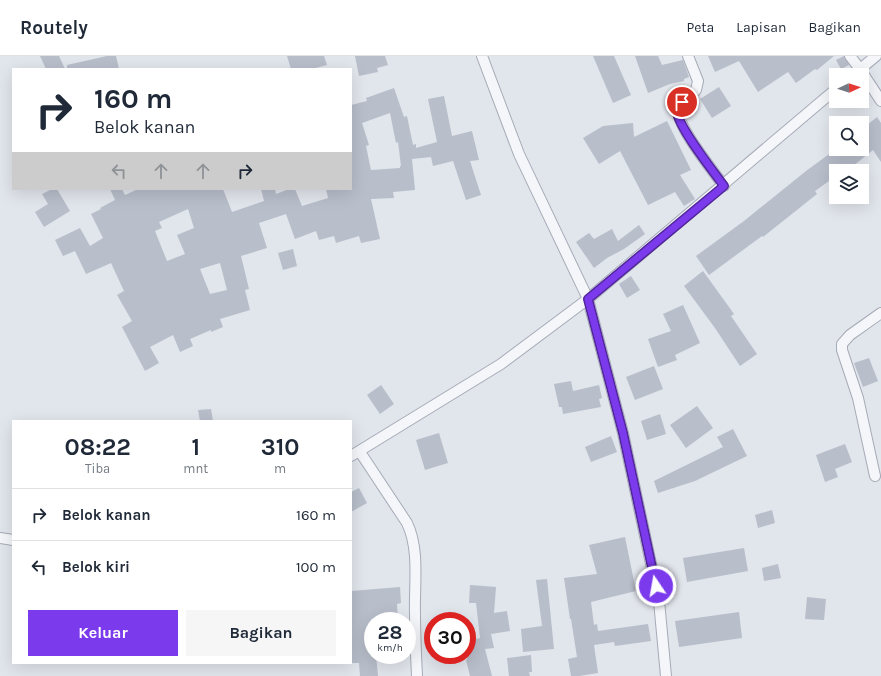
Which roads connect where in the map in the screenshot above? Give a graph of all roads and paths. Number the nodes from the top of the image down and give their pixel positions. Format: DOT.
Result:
graph roads {
  1 [pos="482,56"];
  2 [pos="688,56"];
  3 [pos="850,56"];
  4 [pos="876,56"];
  5 [pos="854,68"];
  6 [pos="861,68"];
  7 [pos="869,87"];
  8 [pos="829,95"];
  9 [pos="881,101"];
  10 [pos="724,186"];
  11 [pos="588,299"];
  12 [pos="881,313"];
  13 [pos="355,454"];
  14 [pos="875,476"];
  15 [pos="0,538"];
  16 [pos="12,540"];
  17 [pos="417,676"];
  18 [pos="666,676"];
  1 -- 11 [label="street"];
  2 -- 10 [label="street"];
  3 -- 5 [label="street"];
  4 -- 6 [label="street"];
  7 -- 9 [label="street"];
  8 -- 10 [label="street"];
  10 -- 11 [label="street"];
  11 -- 13 [label="street"];
  11 -- 18 [label="street"];
  12 -- 14 [label="street"];
  13 -- 17 [label="street"];
  15 -- 16 [label="street"];
}
